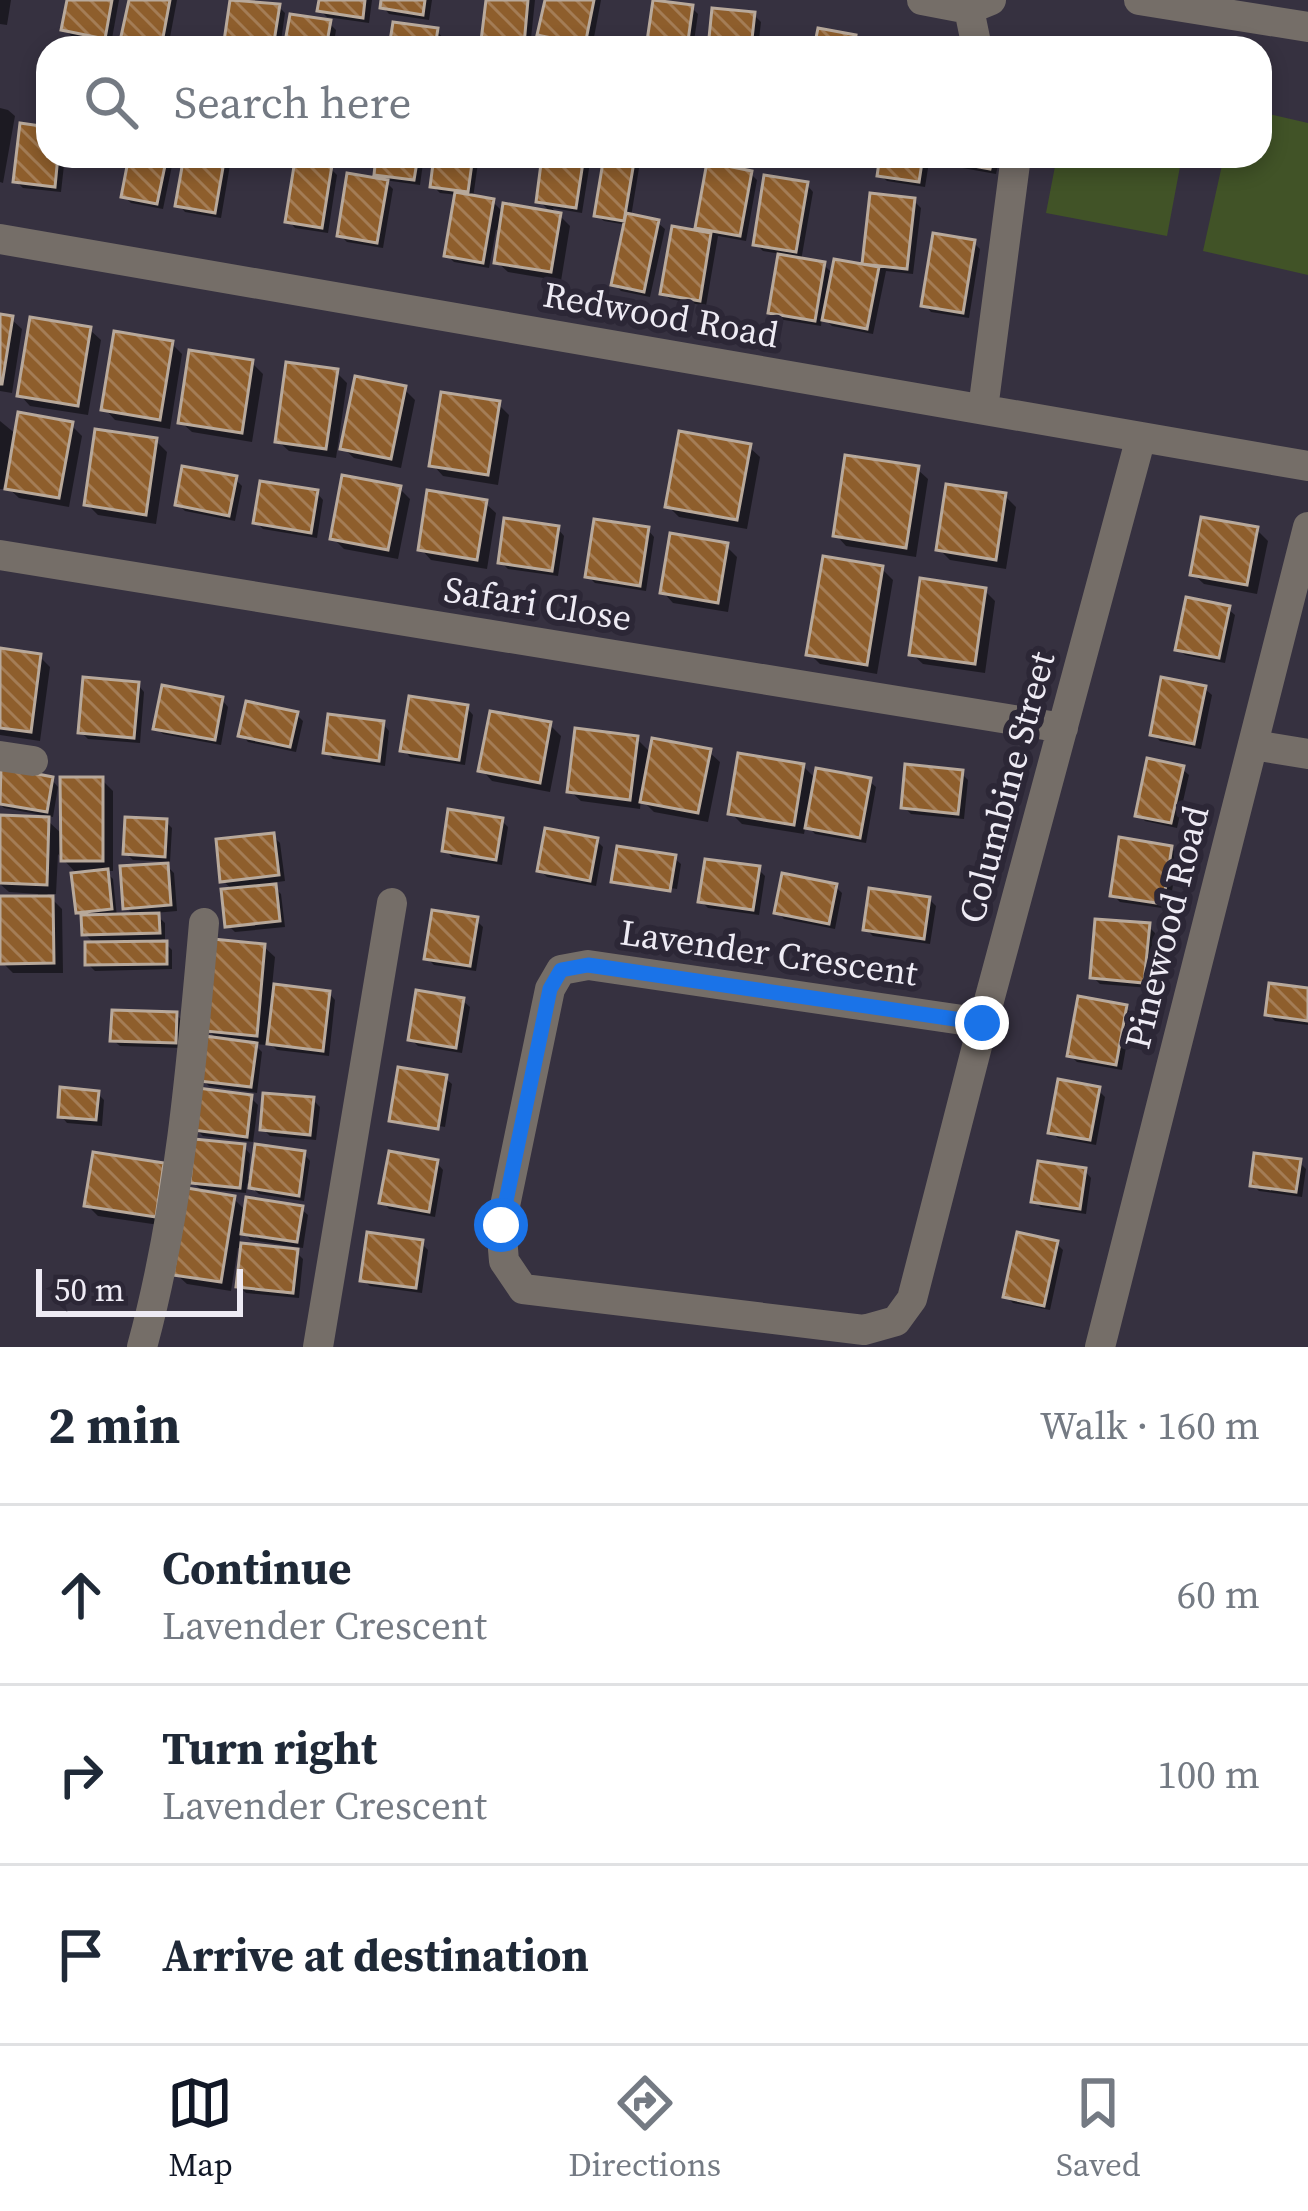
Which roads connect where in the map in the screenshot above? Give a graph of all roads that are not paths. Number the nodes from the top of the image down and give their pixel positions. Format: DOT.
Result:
graph roads {
  1 [pos="922,0"];
  2 [pos="1139,0"];
  3 [pos="980,4"];
  4 [pos="1308,27"];
  5 [pos="978,36"];
  6 [pos="1014,168"];
  7 [pos="0,238"];
  8 [pos="983,409"];
  9 [pos="1141,436"];
  10 [pos="1308,466"];
  11 [pos="1308,527"];
  12 [pos="0,555"];
  13 [pos="1063,728"];
  14 [pos="1252,745"];
  15 [pos="1308,754"];
  16 [pos="0,756"];
  17 [pos="33,761"];
  18 [pos="392,903"];
  19 [pos="204,923"];
  20 [pos="982,1023"];
  21 [pos="912,1299"];
  22 [pos="142,1347"];
  23 [pos="318,1347"];
  24 [pos="1100,1347"];
  1 -- 3 [label="street"];
  2 -- 4 [label="street"];
  3 -- 5 [label="street"];
  6 -- 8 [label="street"];
  7 -- 8 [label="street, Redwood Road"];
  8 -- 9 [label="street, Redwood Road"];
  9 -- 10 [label="street, Redwood Road"];
  9 -- 13 [label="street, Columbine Street"];
  11 -- 14 [label="street, Pinewood Road"];
  12 -- 13 [label="street, Safari Close"];
  13 -- 20 [label="street, Columbine Street"];
  14 -- 15 [label="street"];
  14 -- 24 [label="street, Pinewood Road"];
  16 -- 17 [label="street"];
  18 -- 23 [label="street"];
  19 -- 22 [label="street"];
  20 -- 21 [label="street, Columbine Street"];
  20 -- 21 [label="street, Lavender Crescent"];
}
